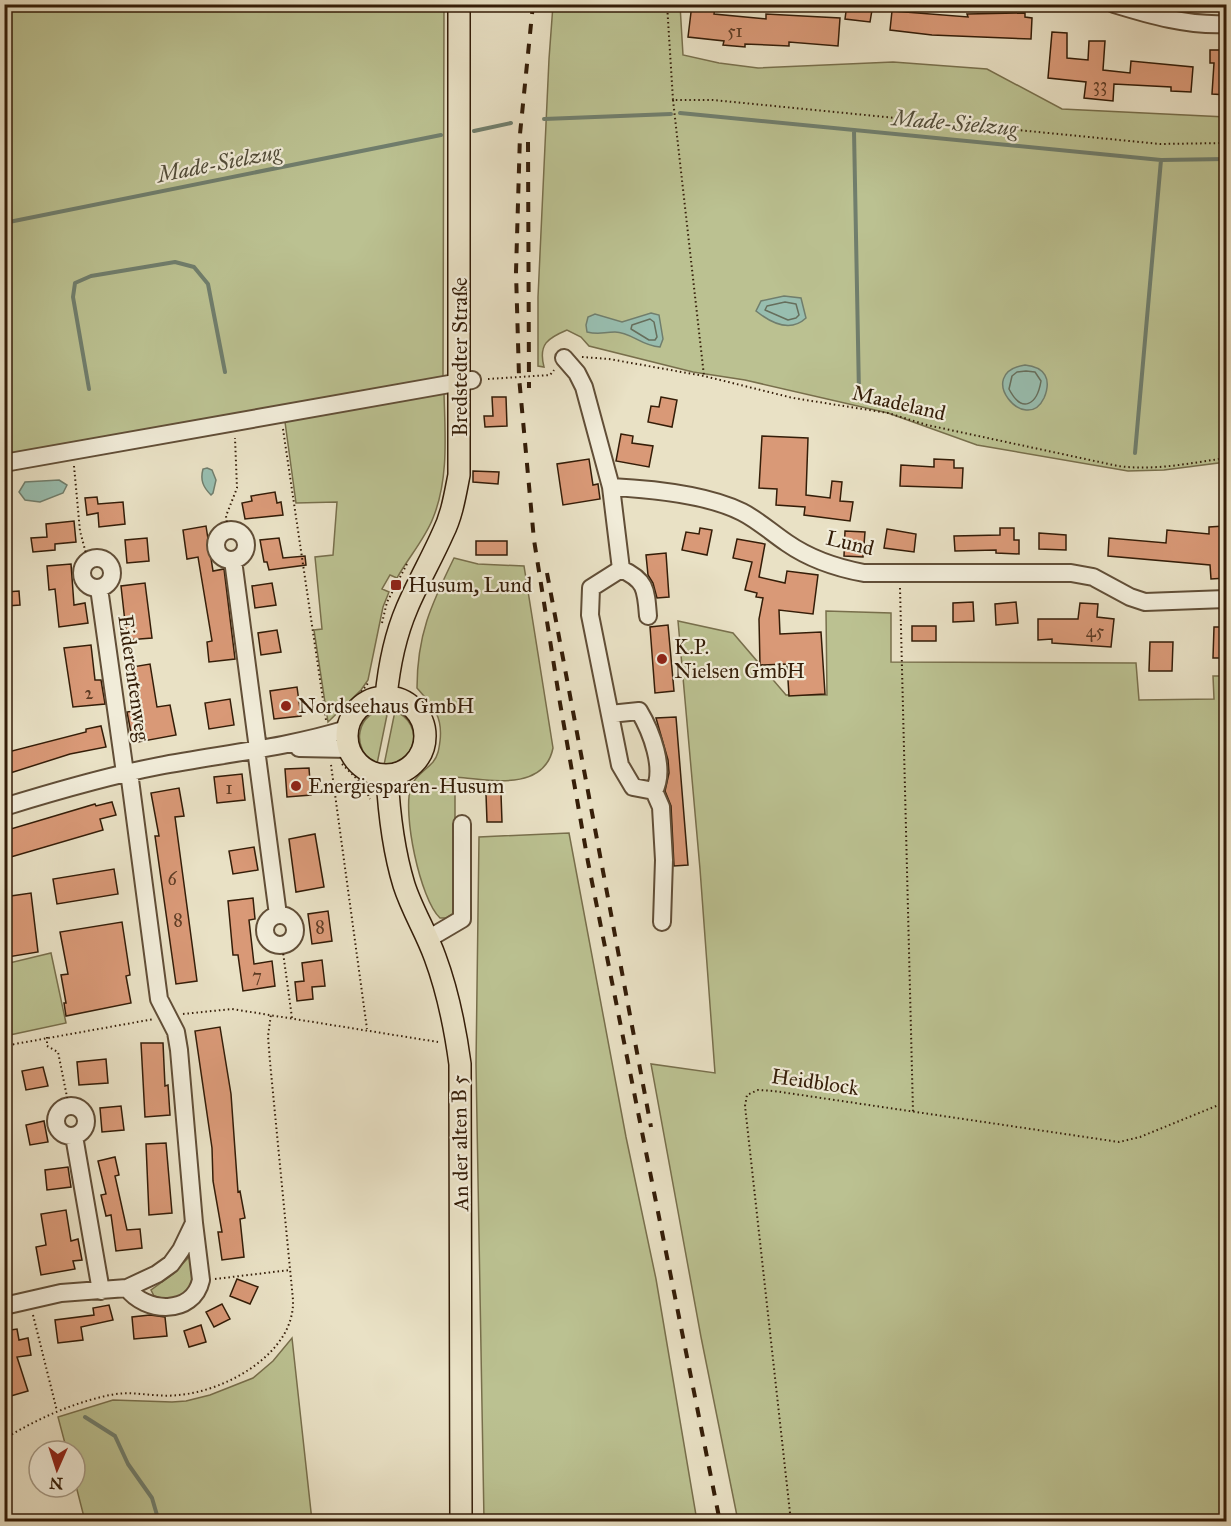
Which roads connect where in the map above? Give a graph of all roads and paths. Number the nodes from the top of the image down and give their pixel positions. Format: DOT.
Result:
graph roads {
  1 [pos="459,4"];
  2 [pos="667,4"];
  3 [pos="1114,4"];
  4 [pos="1227,24"];
  5 [pos="674,100"];
  6 [pos="1227,143"];
  7 [pos="564,358"];
  8 [pos="704,376"];
  9 [pos="465,381"];
  10 [pos="281,414"];
  11 [pos="233,423"];
  12 [pos="72,451"];
  13 [pos="1227,458"];
  14 [pos="4,463"];
  15 [pos="611,487"];
  16 [pos="228,531"];
  17 [pos="412,557"];
  18 [pos="88,561"];
  19 [pos="621,569"];
  20 [pos="900,573"];
  21 [pos="99,588"];
  22 [pos="1227,599"];
  23 [pos="648,616"];
  24 [pos="381,626"];
  25 [pos="371,678"];
  26 [pos="386,697"];
  27 [pos="610,714"];
  28 [pos="335,741"];
  29 [pos="261,748"];
  30 [pos="127,773"];
  31 [pos="387,776"];
  32 [pos="654,791"];
  33 [pos="370,800"];
  34 [pos="4,807"];
  35 [pos="462,824"];
  36 [pos="662,922"];
  37 [pos="428,939"];
  38 [pos="282,945"];
  39 [pos="167,1016"];
  40 [pos="292,1018"];
  41 [pos="367,1029"];
  42 [pos="47,1037"];
  43 [pos="444,1043"];
  44 [pos="4,1046"];
  45 [pos="1227,1102"];
  46 [pos="69,1107"];
  47 [pos="913,1112"];
  48 [pos="194,1222"];
  49 [pos="290,1269"];
  50 [pos="201,1281"];
  51 [pos="127,1288"];
  52 [pos="101,1291"];
  53 [pos="30,1299"];
  54 [pos="4,1306"];
  55 [pos="57,1411"];
  56 [pos="461,1521"];
  57 [pos="791,1521"];
  1 -- 9 [label="main road, Bredstedter Straße"];
  2 -- 5 [label="path"];
  3 -- 4 [label="street"];
  5 -- 6 [label="path"];
  5 -- 8 [label="path"];
  7 -- 8 [label="path, Maadeland"];
  7 -- 9 [label="path"];
  7 -- 15 [label="street"];
  8 -- 13 [label="path, Maadeland"];
  9 -- 10 [label="street"];
  9 -- 26 [label="main road, Bredstedter Straße"];
  10 -- 11 [label="street"];
  10 -- 28 [label="path"];
  11 -- 12 [label="street"];
  11 -- 16 [label="path"];
  12 -- 14 [label="street"];
  12 -- 18 [label="path"];
  15 -- 19 [label="street"];
  15 -- 20 [label="street, Lund"];
  16 -- 29 [label="street"];
  17 -- 24 [label="path"];
  18 -- 21 [label="street"];
  18 -- 21 [label="street, Eiderentenweg"];
  19 -- 23 [label="street"];
  19 -- 27 [label="street"];
  20 -- 22 [label="street, Lund"];
  20 -- 47 [label="path"];
  21 -- 30 [label="street, Eiderentenweg"];
  25 -- 28 [label="path"];
  26 -- 28 [label="main road"];
  26 -- 31 [label="main road"];
  27 -- 32 [label="street"];
  27 -- 32 [label="street"];
  28 -- 29 [label="street"];
  28 -- 31 [label="main road"];
  28 -- 33 [label="path"];
  28 -- 41 [label="path"];
  29 -- 30 [label="street"];
  29 -- 38 [label="street"];
  30 -- 34 [label="street"];
  30 -- 39 [label="street, Eiderentenweg"];
  31 -- 37 [label="main road, An der alten B 5"];
  32 -- 36 [label="street"];
  35 -- 37 [label="street"];
  37 -- 56 [label="main road, An der alten B 5"];
  38 -- 40 [label="path"];
  39 -- 40 [label="path"];
  39 -- 42 [label="path"];
  39 -- 48 [label="street, Eiderentenweg"];
  40 -- 41 [label="path"];
  41 -- 43 [label="path"];
  42 -- 44 [label="path"];
  42 -- 46 [label="path"];
  45 -- 47 [label="path, Heidblock"];
  46 -- 52 [label="street"];
  47 -- 57 [label="path, Heidblock"];
  48 -- 50 [label="street, Eiderentenweg"];
  48 -- 51 [label="street"];
  49 -- 50 [label="path"];
  50 -- 51 [label="street"];
  51 -- 52 [label="street"];
  52 -- 53 [label="street"];
  53 -- 54 [label="street"];
  53 -- 55 [label="path"];
}
